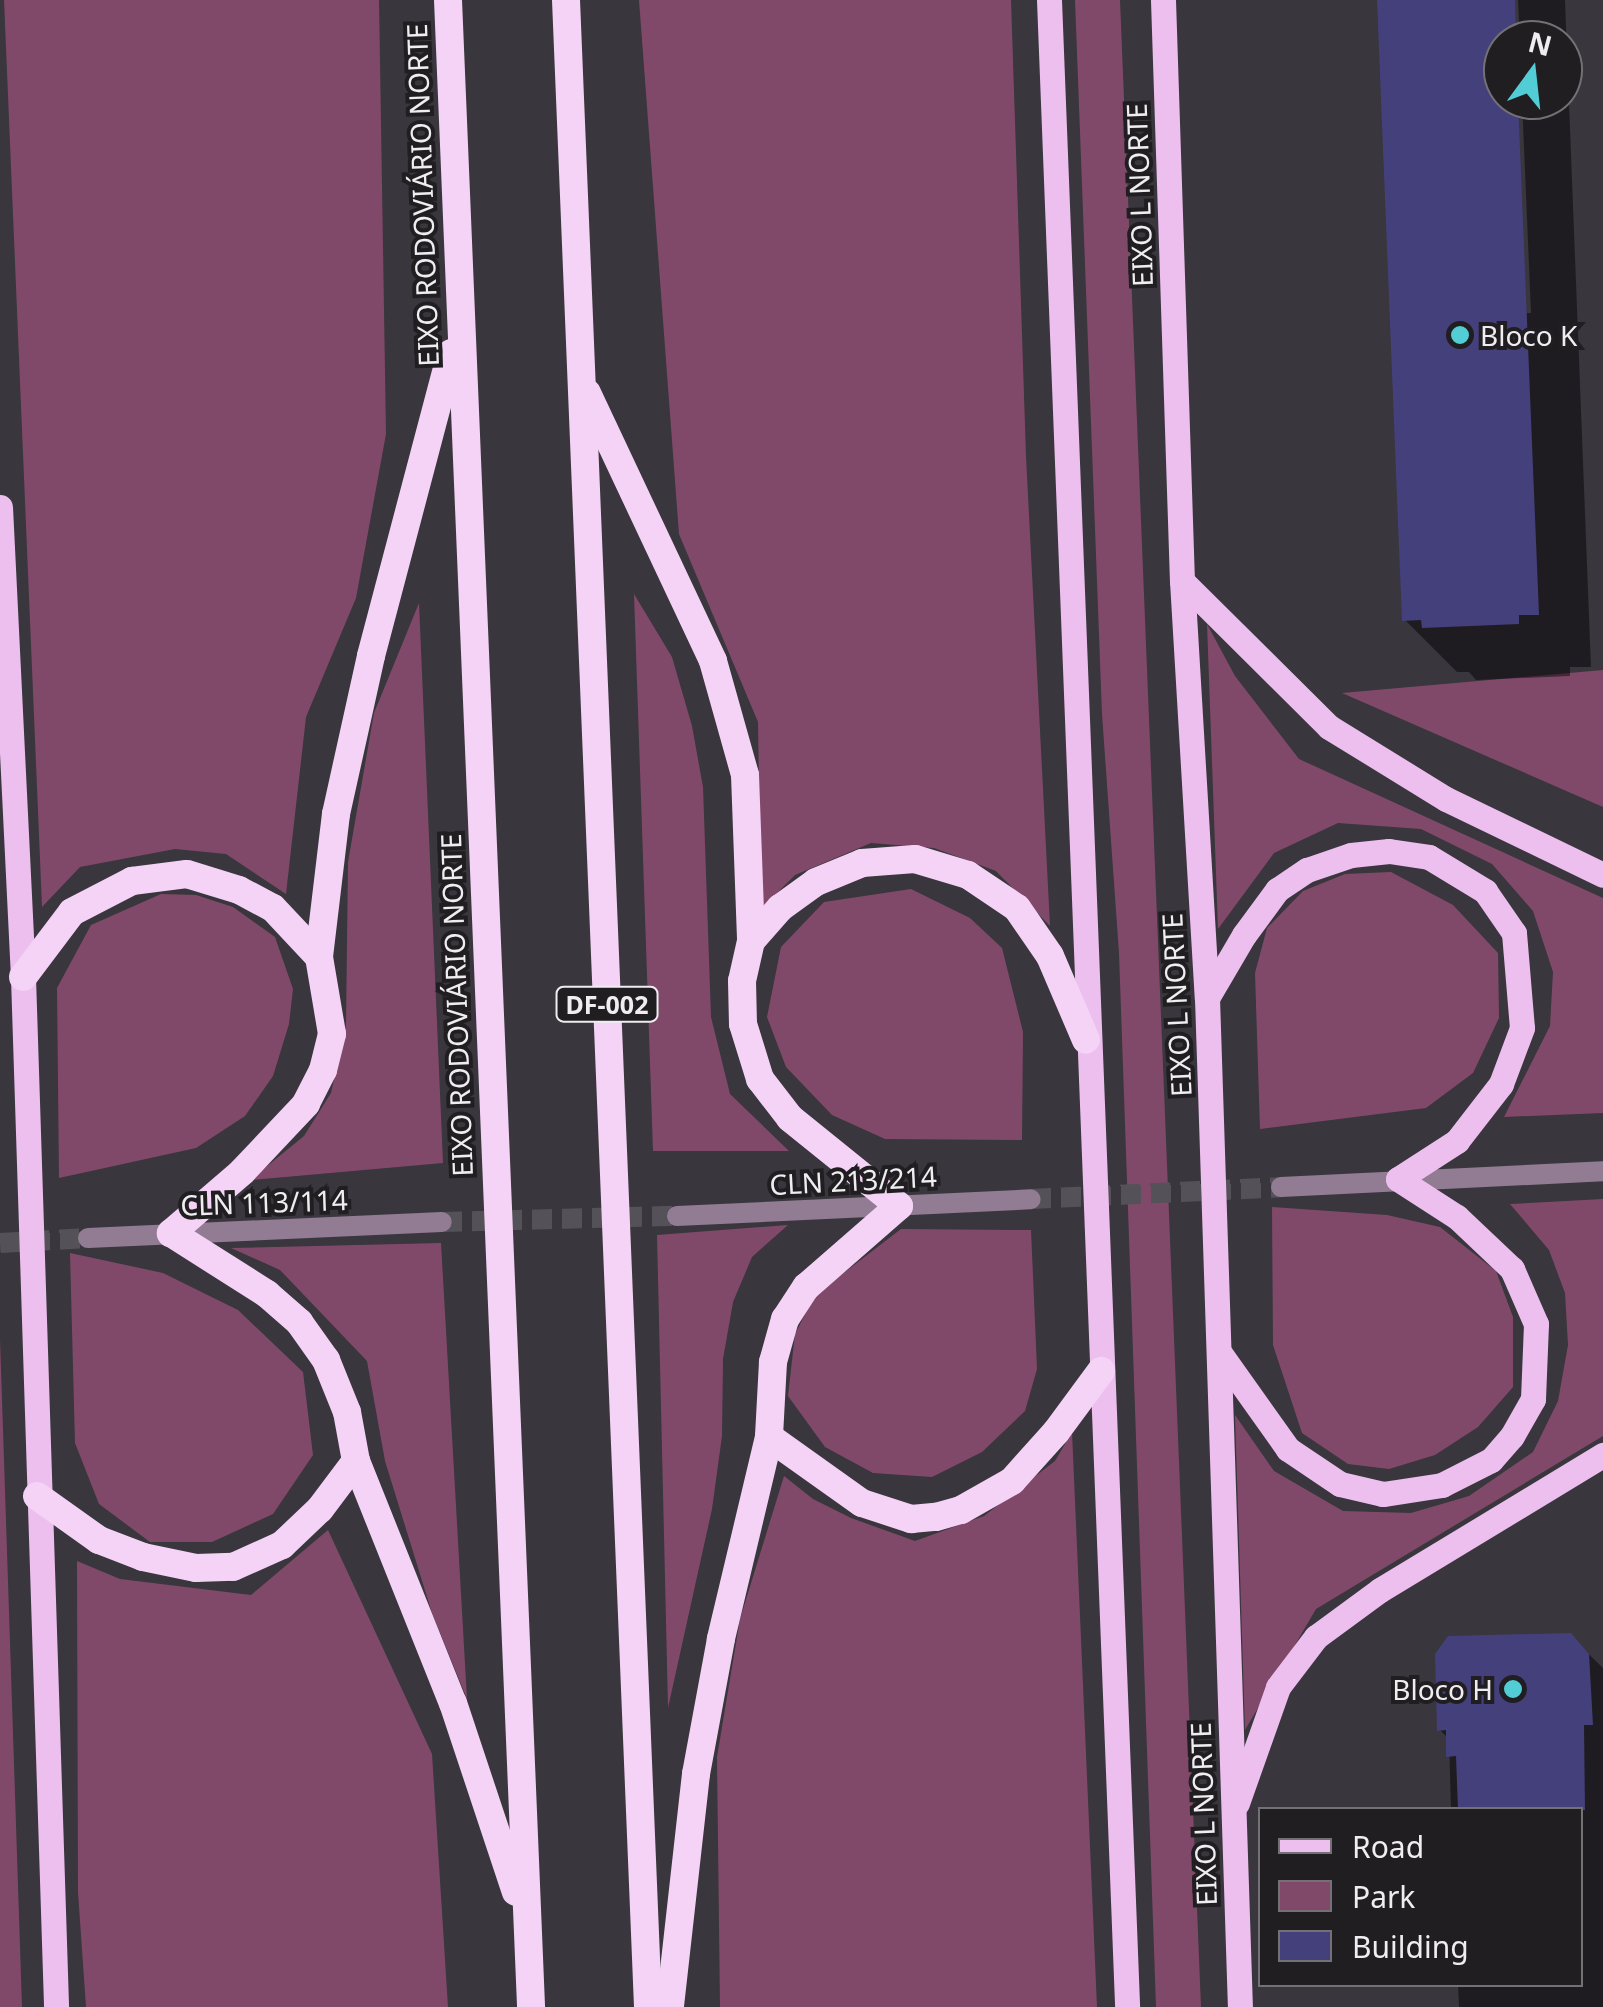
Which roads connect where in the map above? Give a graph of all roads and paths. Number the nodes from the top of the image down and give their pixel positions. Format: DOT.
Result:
graph roads {
  1 [pos="448,0"];
  2 [pos="566,0"];
  3 [pos="1048,0"];
  4 [pos="1163,0"];
  5 [pos="459,323"];
  6 [pos="581,380"];
  7 [pos="0,508"];
  8 [pos="1182,582"];
  9 [pos="1603,875"];
  10 [pos="751,941"];
  11 [pos="319,957"];
  12 [pos="24,976"];
  13 [pos="1207,998"];
  14 [pos="1086,1040"];
  15 [pos="1603,1171"];
  16 [pos="1398,1179"];
  17 [pos="1281,1187"];
  18 [pos="1032,1199"];
  19 [pos="899,1206"];
  20 [pos="678,1216"];
  21 [pos="442,1222"];
  22 [pos="171,1233"];
  23 [pos="88,1238"];
  24 [pos="1218,1351"];
  25 [pos="1101,1371"];
  26 [pos="769,1437"];
  27 [pos="1603,1455"];
  28 [pos="356,1462"];
  29 [pos="37,1496"];
  30 [pos="1232,1817"];
  31 [pos="528,1926"];
  32 [pos="56,2007"];
  33 [pos="530,2007"];
  34 [pos="648,2007"];
  35 [pos="670,2007"];
  36 [pos="1127,2007"];
  37 [pos="1240,2007"];
  1 -- 5 [label="highway, EIXO RODOVIÁRIO NORTE"];
  2 -- 6 [label="highway, DF-002"];
  3 -- 14 [label="main road"];
  4 -- 8 [label="main road, EIXO L NORTE"];
  5 -- 11 [label="highway"];
  5 -- 31 [label="highway, EIXO RODOVIÁRIO NORTE"];
  6 -- 10 [label="highway"];
  6 -- 34 [label="highway, DF-002"];
  7 -- 12 [label="main road"];
  8 -- 9 [label="main road"];
  8 -- 13 [label="main road, EIXO L NORTE"];
  10 -- 14 [label="highway"];
  10 -- 19 [label="highway"];
  11 -- 12 [label="highway"];
  11 -- 22 [label="highway"];
  12 -- 29 [label="main road"];
  13 -- 16 [label="main road"];
  13 -- 24 [label="main road, EIXO L NORTE"];
  14 -- 25 [label="main road"];
  15 -- 16 [label="street"];
  16 -- 17 [label="street"];
  16 -- 24 [label="main road"];
  18 -- 19 [label="street, CLN 213/214"];
  19 -- 20 [label="street, CLN 213/214"];
  19 -- 26 [label="highway"];
  21 -- 22 [label="street, CLN 113/114"];
  22 -- 23 [label="street, CLN 113/114"];
  22 -- 28 [label="highway"];
  24 -- 30 [label="main road, EIXO L NORTE"];
  25 -- 26 [label="highway"];
  25 -- 36 [label="main road"];
  26 -- 35 [label="highway"];
  27 -- 30 [label="main road"];
  28 -- 29 [label="highway"];
  28 -- 31 [label="highway"];
  29 -- 32 [label="main road"];
  30 -- 37 [label="main road, EIXO L NORTE"];
  31 -- 33 [label="highway, EIXO RODOVIÁRIO NORTE"];
}
